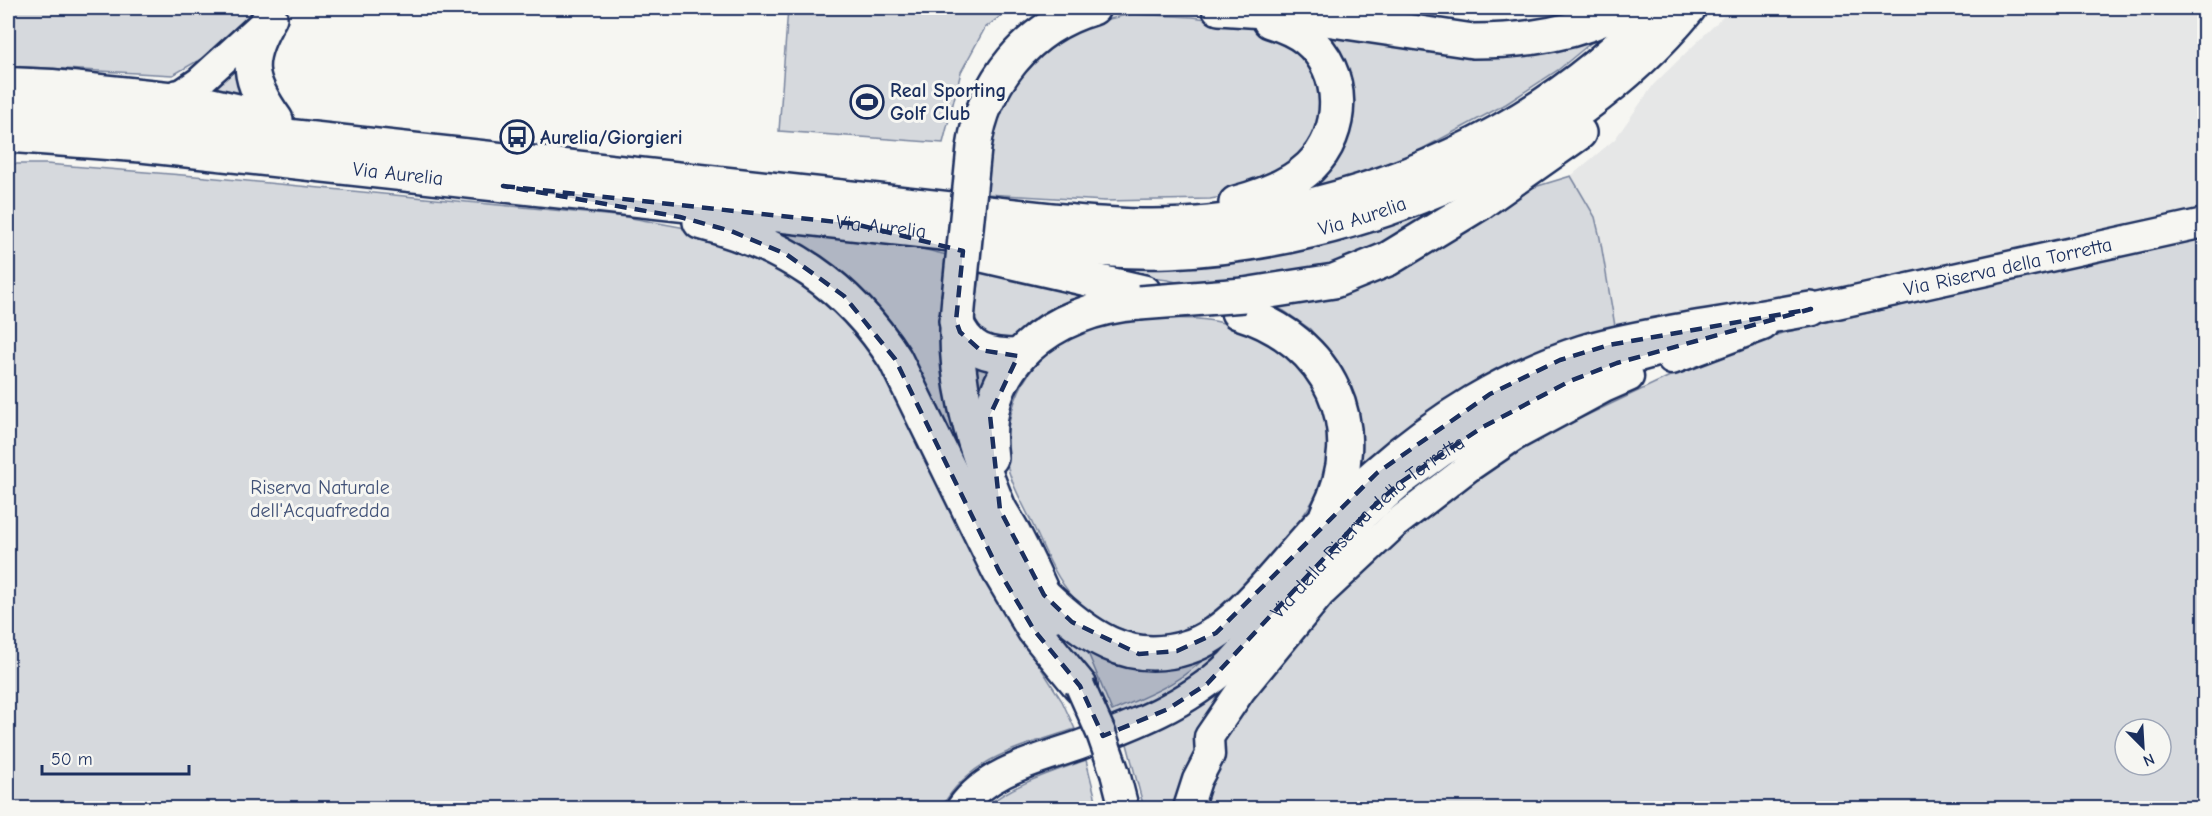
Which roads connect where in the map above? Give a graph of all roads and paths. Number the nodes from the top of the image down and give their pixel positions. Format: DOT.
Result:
graph roads {
  1 [pos="1093,8"];
  2 [pos="1625,8"];
  3 [pos="1657,8"];
  4 [pos="1689,8"];
  5 [pos="1700,8"];
  6 [pos="1228,9"];
  7 [pos="274,12"];
  8 [pos="8,82"];
  9 [pos="177,97"];
  10 [pos="8,109"];
  11 [pos="276,120"];
  12 [pos="8,135"];
  13 [pos="8,155"];
  14 [pos="265,160"];
  15 [pos="614,173"];
  16 [pos="503,186"];
  17 [pos="2205,223"];
  18 [pos="855,224"];
  19 [pos="1134,226"];
  20 [pos="1141,298"];
  21 [pos="1240,303"];
  22 [pos="957,309"];
  23 [pos="1811,309"];
  24 [pos="1018,356"];
  25 [pos="1000,510"];
  26 [pos="1324,521"];
  27 [pos="1044,595"];
  28 [pos="1080,686"];
  29 [pos="1115,773"];
  30 [pos="961,808"];
  31 [pos="1117,808"];
  32 [pos="1124,808"];
  33 [pos="1188,808"];
  1 -- 22 [label="highway, bridge"];
  2 -- 6 [label="highway"];
  3 -- 19 [label="highway, Via Aurelia"];
  4 -- 18 [label="highway, Via Aurelia"];
  5 -- 21 [label="highway"];
  6 -- 19 [label="highway"];
  7 -- 9 [label="street"];
  7 -- 11 [label="highway"];
  8 -- 9 [label="street"];
  9 -- 11 [label="highway"];
  10 -- 15 [label="highway, Via Aurelia"];
  11 -- 15 [label="highway"];
  12 -- 14 [label="highway, Via Aurelia"];
  13 -- 14 [label="highway"];
  14 -- 16 [label="highway, Via Aurelia"];
  15 -- 19 [label="highway, Via Aurelia"];
  16 -- 18 [label="highway, Via Aurelia"];
  16 -- 28 [label="highway"];
  17 -- 23 [label="street, Via Riserva della Torretta"];
  18 -- 20 [label="highway"];
  20 -- 21 [label="highway, bridge"];
  20 -- 24 [label="highway"];
  21 -- 26 [label="highway"];
  22 -- 24 [label="highway"];
  22 -- 25 [label="highway"];
  23 -- 26 [label="highway"];
  23 -- 30 [label="street, Via della Riserva della Torretta"];
  23 -- 33 [label="street"];
  24 -- 25 [label="highway"];
  25 -- 27 [label="highway"];
  26 -- 27 [label="highway"];
  27 -- 28 [label="highway"];
  28 -- 29 [label="street, bridge"];
  29 -- 31 [label="street"];
  29 -- 32 [label="street"];
}
